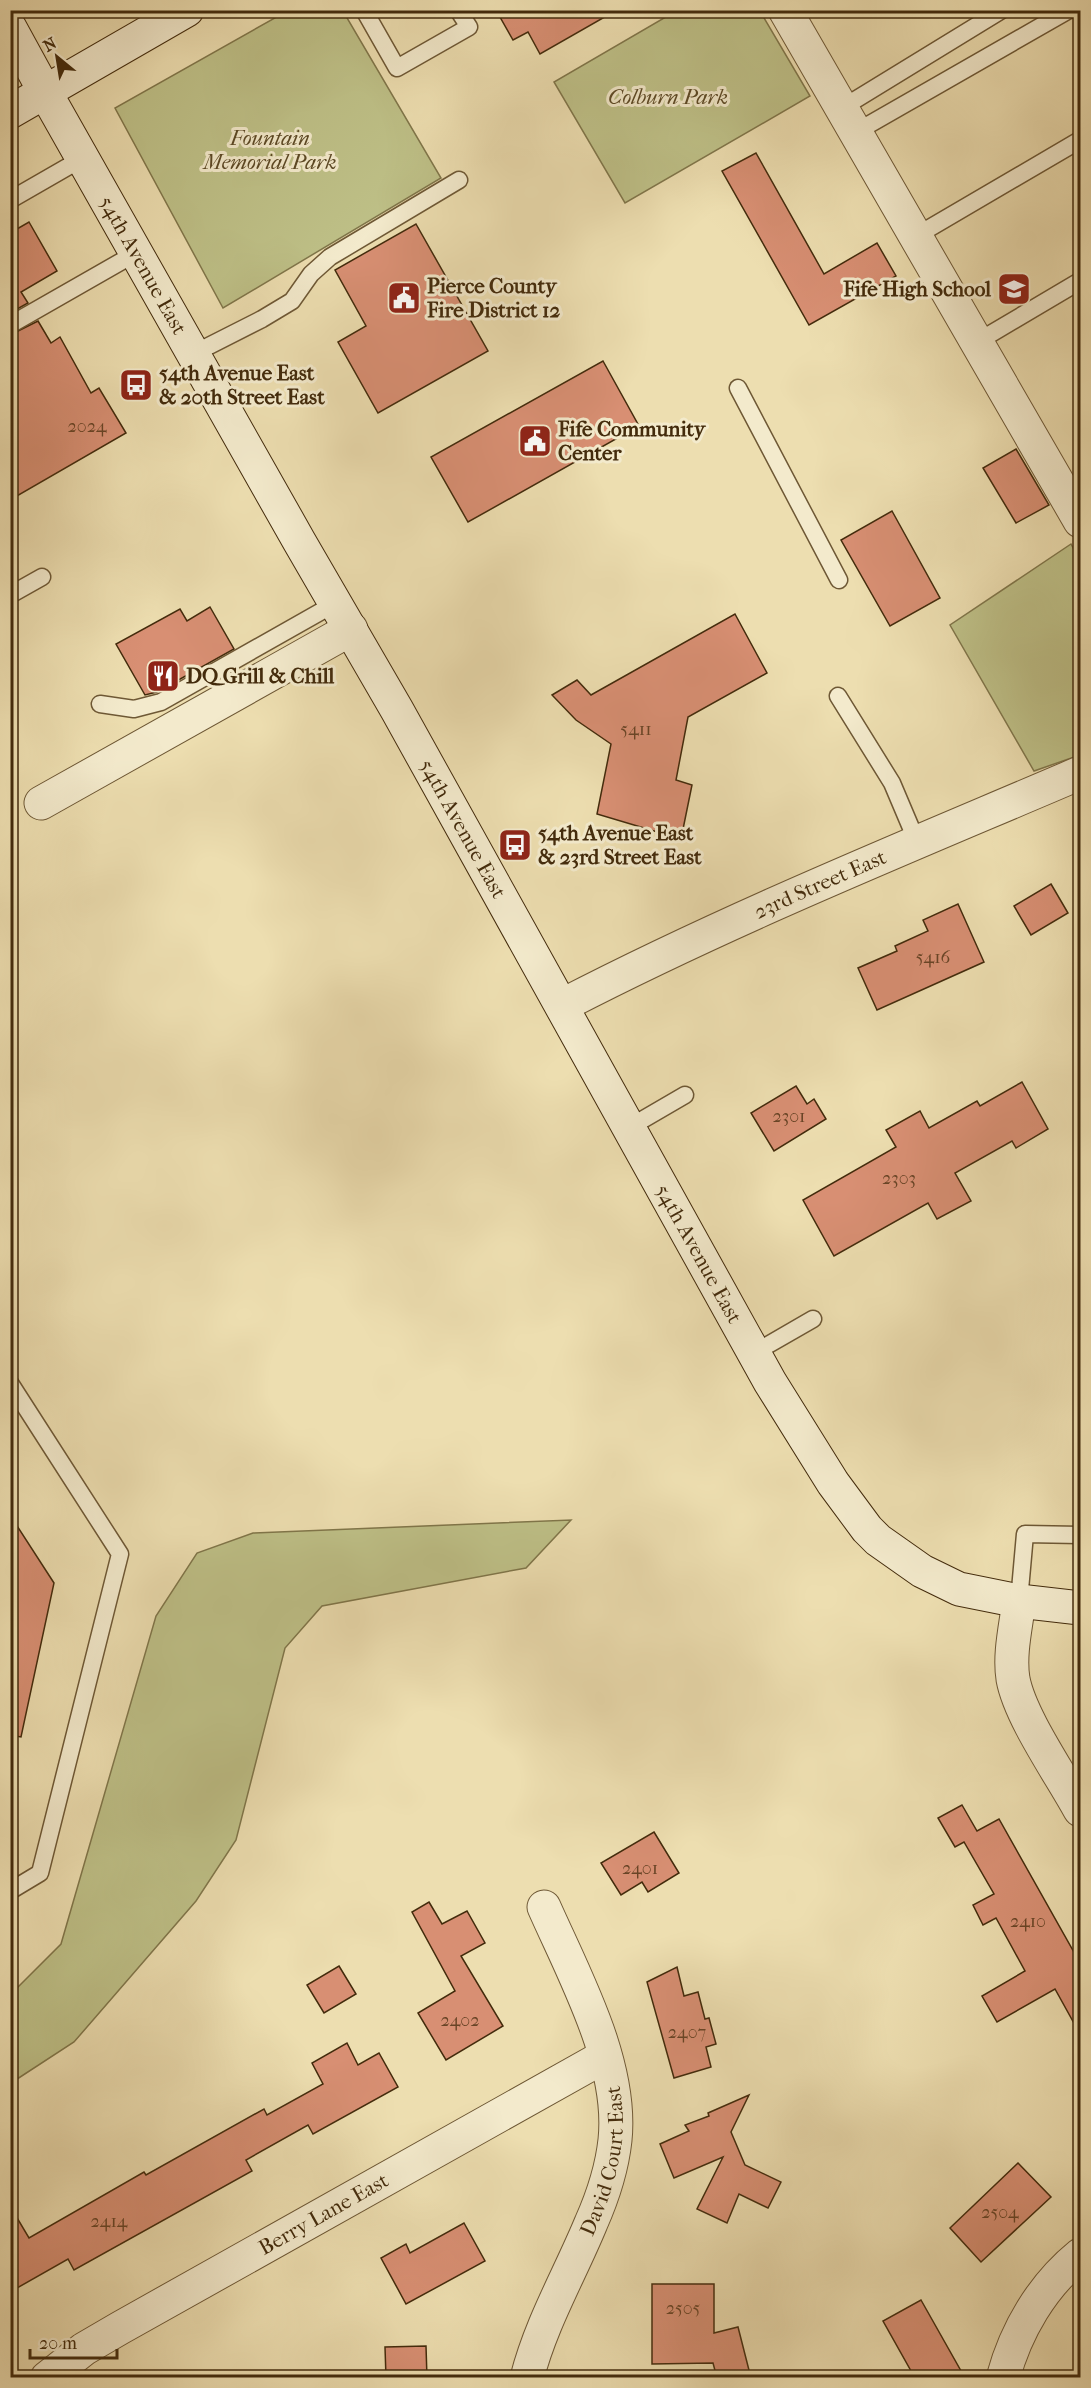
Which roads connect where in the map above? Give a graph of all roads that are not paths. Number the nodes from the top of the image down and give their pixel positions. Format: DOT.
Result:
graph roads {
  1 [pos="187,10"];
  2 [pos="364,10"];
  3 [pos="458,10"];
  4 [pos="785,10"];
  5 [pos="1002,10"];
  6 [pos="1069,10"];
  7 [pos="10,28"];
  8 [pos="45,92"];
  9 [pos="10,112"];
  10 [pos="849,120"];
  11 [pos="1080,140"];
  12 [pos="82,158"];
  13 [pos="459,180"];
  14 [pos="10,200"];
  15 [pos="916,236"];
  16 [pos="136,253"];
  17 [pos="1080,281"];
  18 [pos="10,325"];
  19 [pos="977,342"];
  20 [pos="193,354"];
  21 [pos="738,388"];
  22 [pos="1080,521"];
  23 [pos="42,577"];
  24 [pos="839,580"];
  25 [pos="10,595"];
  26 [pos="343,616"];
  27 [pos="838,696"];
  28 [pos="100,704"];
  29 [pos="1080,773"];
  30 [pos="41,803"];
  31 [pos="917,842"];
  32 [pos="562,1005"];
  33 [pos="685,1095"];
  34 [pos="630,1127"];
  35 [pos="813,1319"];
  36 [pos="754,1353"];
  37 [pos="10,1383"];
  38 [pos="1080,1535"];
  39 [pos="1019,1601"];
  40 [pos="1080,1608"];
  41 [pos="1080,1810"];
  42 [pos="10,1891"];
  43 [pos="544,1907"];
  44 [pos="605,2056"];
  45 [pos="1080,2254"];
  46 [pos="47,2378"];
  47 [pos="527,2378"];
  48 [pos="1003,2378"];
  1 -- 8 [label="street"];
  2 -- 3 [label="lane"];
  4 -- 10 [label="street"];
  5 -- 10 [label="lane"];
  6 -- 10 [label="lane"];
  7 -- 8 [label="street, 54th Avenue East"];
  8 -- 9 [label="street"];
  8 -- 12 [label="street, 54th Avenue East"];
  10 -- 15 [label="street"];
  11 -- 15 [label="lane"];
  12 -- 14 [label="lane"];
  12 -- 16 [label="street, 54th Avenue East"];
  13 -- 20 [label="lane"];
  15 -- 19 [label="street"];
  16 -- 18 [label="lane"];
  16 -- 20 [label="street, 54th Avenue East"];
  17 -- 19 [label="lane"];
  19 -- 22 [label="street"];
  20 -- 26 [label="street, 54th Avenue East"];
  21 -- 24 [label="lane"];
  23 -- 25 [label="lane"];
  26 -- 28 [label="lane"];
  26 -- 30 [label="street"];
  26 -- 32 [label="street, 54th Avenue East"];
  27 -- 31 [label="lane"];
  29 -- 31 [label="street, 23rd Street East"];
  31 -- 32 [label="street, 23rd Street East"];
  32 -- 34 [label="street, 54th Avenue East"];
  33 -- 34 [label="lane"];
  34 -- 36 [label="street, 54th Avenue East"];
  35 -- 36 [label="lane"];
  36 -- 39 [label="street, 54th Avenue East"];
  37 -- 42 [label="lane"];
  38 -- 39 [label="lane"];
  39 -- 40 [label="street, 54th Avenue East"];
  39 -- 41 [label="street"];
  43 -- 44 [label="street, David Court East"];
  44 -- 46 [label="street, Berry Lane East"];
  44 -- 47 [label="street, David Court East"];
  45 -- 48 [label="street"];
}
